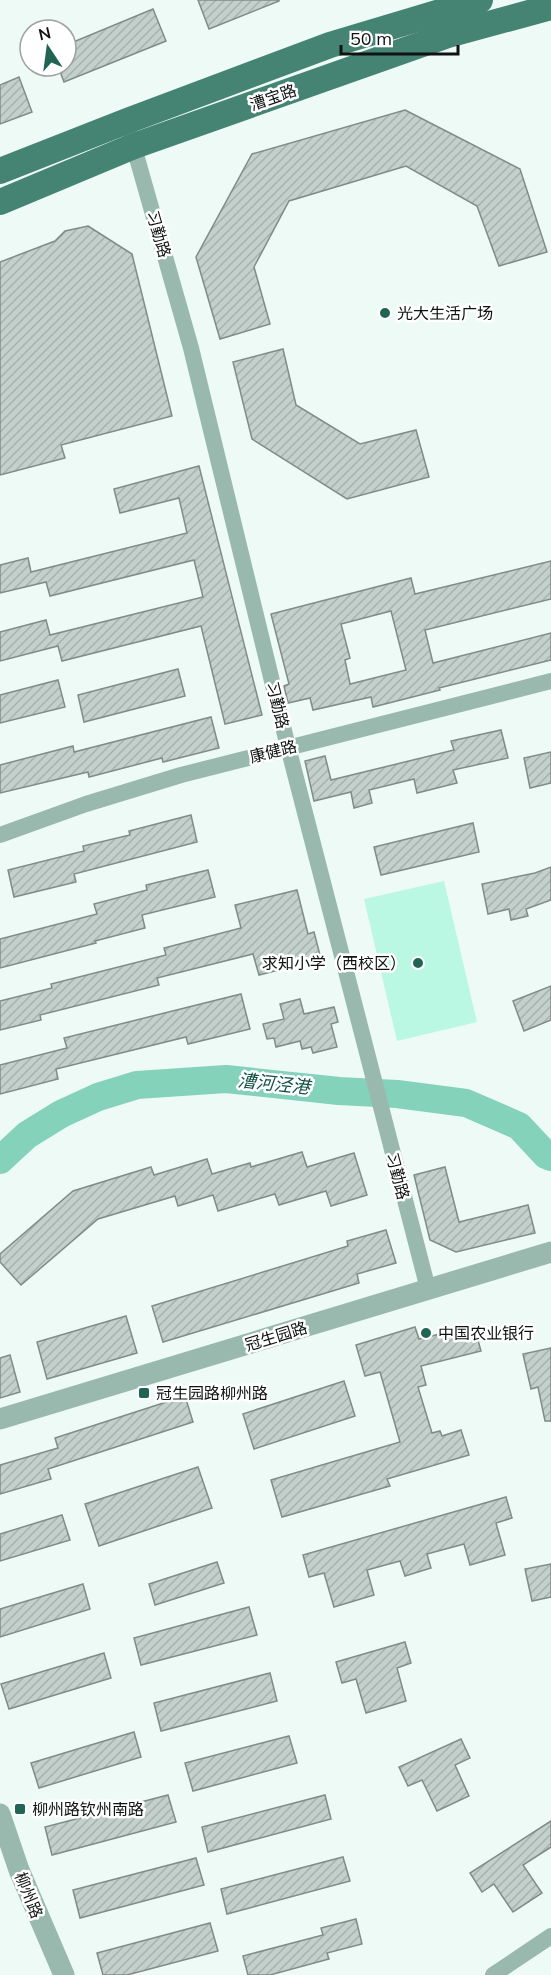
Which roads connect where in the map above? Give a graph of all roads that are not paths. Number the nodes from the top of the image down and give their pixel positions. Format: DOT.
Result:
graph roads {
  1 [pos="480,0"];
  2 [pos="551,7"];
  3 [pos="127,121"];
  4 [pos="134,146"];
  5 [pos="0,171"];
  6 [pos="0,202"];
  7 [pos="551,681"];
  8 [pos="288,747"];
  9 [pos="0,835"];
  10 [pos="551,1252"];
  11 [pos="428,1289"];
  12 [pos="0,1419"];
  13 [pos="0,1814"];
  14 [pos="551,1936"];
  15 [pos="64,1975"];
  16 [pos="493,1975"];
  1 -- 3 [label="main road, 漕宝路"];
  2 -- 4 [label="main road, 漕宝路"];
  3 -- 4 [label="street, 习勤路"];
  3 -- 5 [label="main road, 漕宝路"];
  4 -- 6 [label="main road, 漕宝路"];
  4 -- 8 [label="street, 习勤路"];
  7 -- 8 [label="street, 康健路"];
  8 -- 9 [label="street, 康健路"];
  8 -- 11 [label="street, 习勤路"];
  10 -- 11 [label="street, 冠生园路"];
  11 -- 12 [label="street, 冠生园路"];
  13 -- 15 [label="street, 柳州路"];
  14 -- 16 [label="street"];
}
